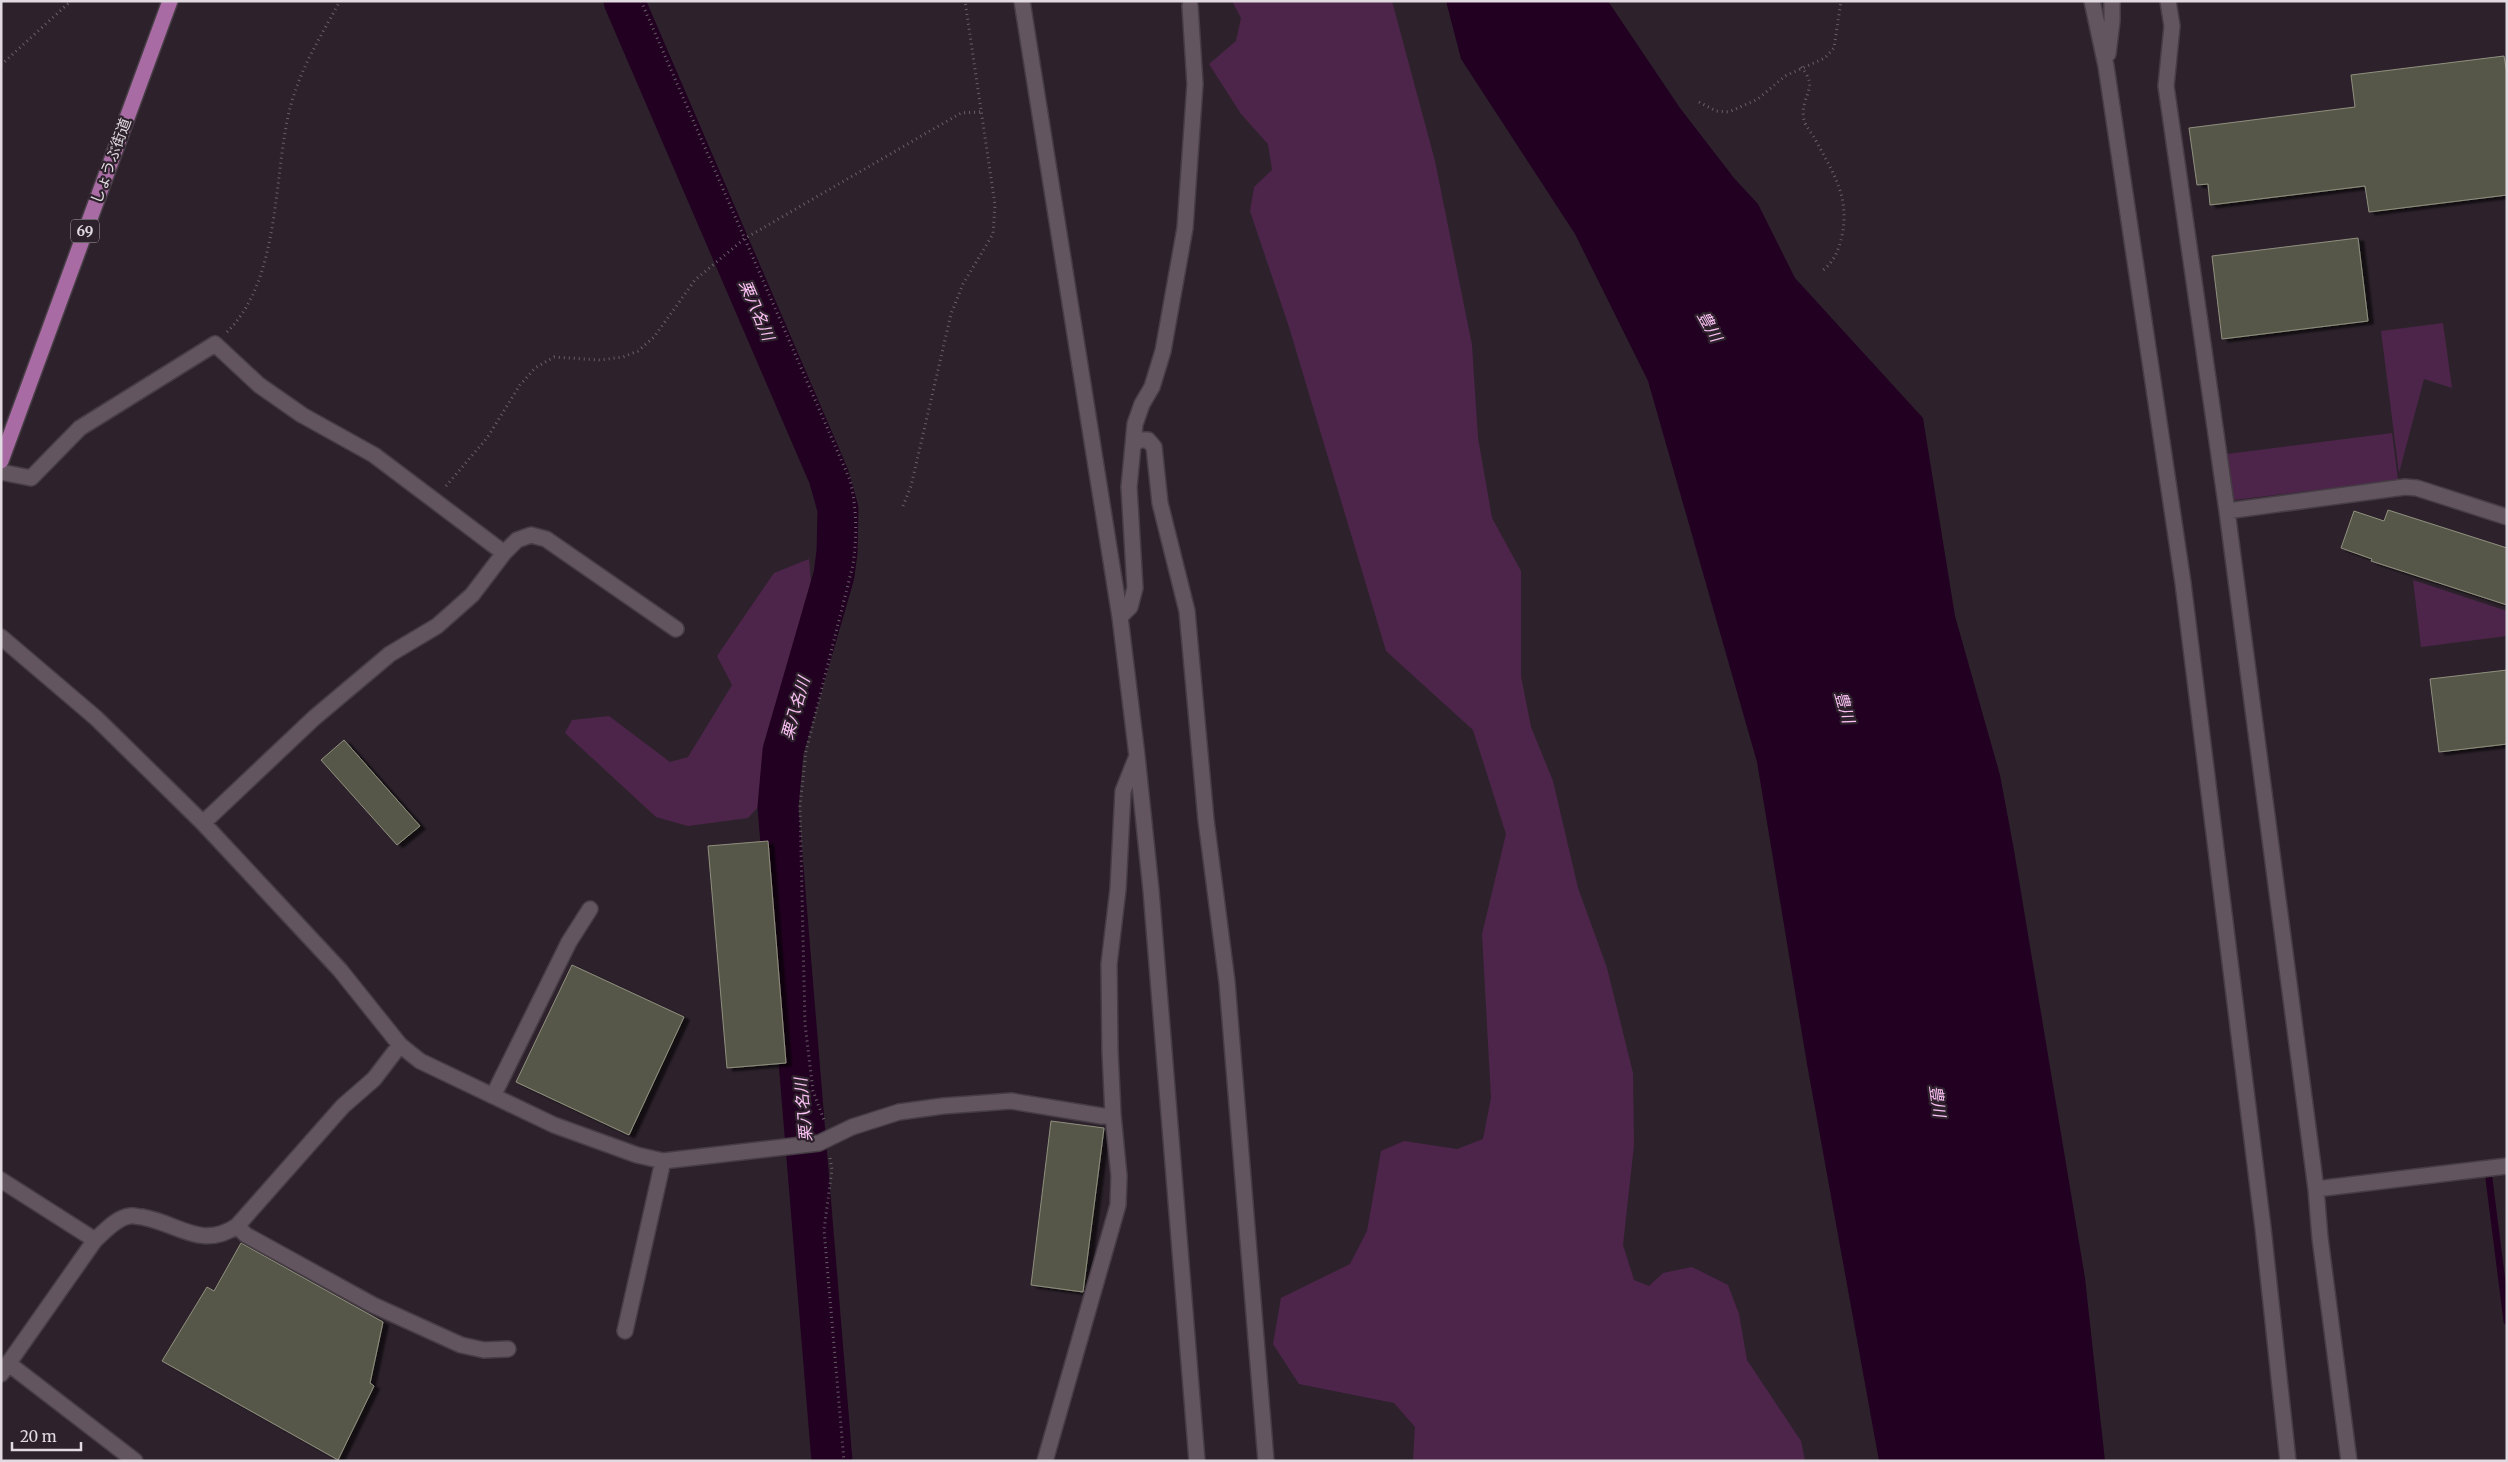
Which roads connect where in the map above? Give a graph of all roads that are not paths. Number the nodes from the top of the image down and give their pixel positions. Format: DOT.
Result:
graph roads {
  1 [pos="170,1"];
  2 [pos="1022,1"];
  3 [pos="2092,1"];
  4 [pos="2112,1"];
  5 [pos="2168,1"];
  6 [pos="1190,6"];
  7 [pos="2106,66"];
  8 [pos="4,445"];
  9 [pos="1133,446"];
  10 [pos="1,461"];
  11 [pos="1,472"];
  12 [pos="2227,511"];
  13 [pos="2507,517"];
  14 [pos="504,553"];
  15 [pos="1120,617"];
  16 [pos="676,629"];
  17 [pos="1,637"];
  18 [pos="1137,756"];
  19 [pos="203,823"];
  20 [pos="590,909"];
  21 [pos="400,1045"];
  22 [pos="494,1096"];
  23 [pos="1113,1114"];
  24 [pos="662,1160"];
  25 [pos="2507,1166"];
  26 [pos="1,1180"];
  27 [pos="2316,1189"];
  28 [pos="238,1226"];
  29 [pos="95,1240"];
  30 [pos="625,1331"];
  31 [pos="508,1349"];
  32 [pos="5,1369"];
  33 [pos="135,1461"];
  34 [pos="1045,1461"];
  35 [pos="1198,1461"];
  36 [pos="1266,1461"];
  37 [pos="2288,1461"];
  38 [pos="2349,1461"];
  1 -- 8 [label="main road, しょうぶ街道 / 69"];
  2 -- 15 [label="street"];
  3 -- 7 [label="street"];
  4 -- 7 [label="street"];
  5 -- 12 [label="street"];
  6 -- 9 [label="street"];
  7 -- 37 [label="street"];
  8 -- 10 [label="main road, しょうぶ街道 / 69"];
  9 -- 15 [label="street"];
  9 -- 36 [label="street"];
  11 -- 14 [label="street"];
  12 -- 13 [label="street"];
  12 -- 27 [label="street"];
  14 -- 16 [label="street"];
  14 -- 19 [label="street"];
  15 -- 18 [label="street"];
  17 -- 19 [label="street"];
  18 -- 23 [label="street"];
  18 -- 35 [label="street"];
  19 -- 21 [label="street"];
  20 -- 22 [label="street"];
  21 -- 22 [label="street"];
  21 -- 28 [label="street"];
  22 -- 24 [label="street"];
  23 -- 24 [label="street"];
  23 -- 34 [label="street"];
  24 -- 30 [label="street"];
  25 -- 27 [label="street"];
  26 -- 29 [label="street"];
  27 -- 38 [label="street"];
  28 -- 29 [label="street"];
  28 -- 31 [label="street"];
  29 -- 32 [label="street"];
  32 -- 33 [label="street"];
}
